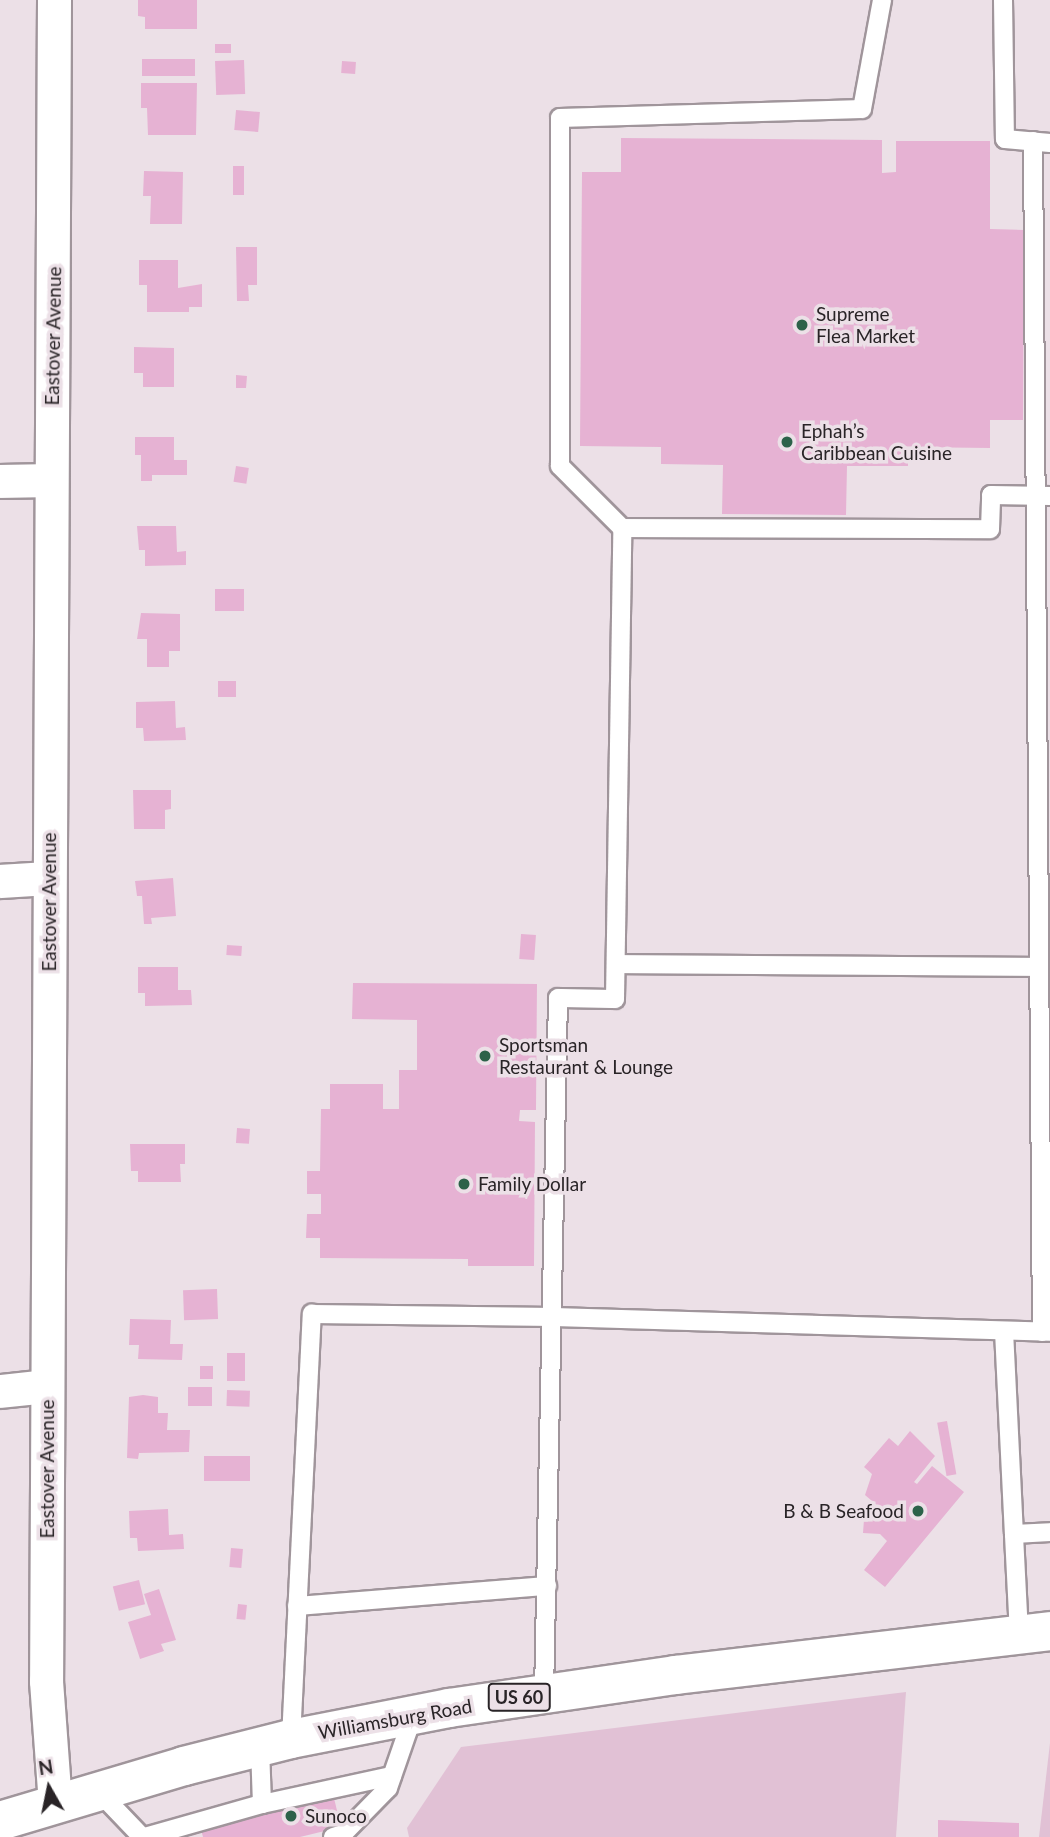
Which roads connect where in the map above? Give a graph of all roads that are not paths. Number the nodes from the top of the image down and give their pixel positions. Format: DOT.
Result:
graph roads {
  1 [pos="54,0"];
  2 [pos="882,0"];
  3 [pos="1003,0"];
  4 [pos="1042,142"];
  5 [pos="50,480"];
  6 [pos="0,481"];
  7 [pos="1043,496"];
  8 [pos="622,528"];
  9 [pos="48,878"];
  10 [pos="0,881"];
  11 [pos="616,964"];
  12 [pos="1039,967"];
  13 [pos="554,1317"];
  14 [pos="1004,1331"];
  15 [pos="1046,1332"];
  16 [pos="47,1386"];
  17 [pos="0,1391"];
  18 [pos="1050,1532"];
  19 [pos="1014,1534"];
  20 [pos="547,1586"];
  21 [pos="297,1606"];
  22 [pos="1034,1633"];
  23 [pos="544,1693"];
  24 [pos="413,1715"];
  25 [pos="275,1743"];
  26 [pos="392,1776"];
  27 [pos="98,1791"];
  28 [pos="262,1804"];
  29 [pos="55,1805"];
  30 [pos="4,1826"];
  31 [pos="144,1837"];
  32 [pos="333,1837"];
  1 -- 5 [label="street, Eastover Avenue"];
  2 -- 8 [label="lane"];
  3 -- 4 [label="lane"];
  4 -- 7 [label="lane"];
  5 -- 6 [label="street"];
  5 -- 9 [label="street, Eastover Avenue"];
  7 -- 8 [label="lane"];
  7 -- 12 [label="lane"];
  8 -- 11 [label="lane"];
  9 -- 10 [label="street"];
  9 -- 16 [label="street, Eastover Avenue"];
  11 -- 12 [label="lane"];
  11 -- 13 [label="lane"];
  12 -- 15 [label="lane"];
  13 -- 14 [label="lane"];
  13 -- 20 [label="lane"];
  13 -- 21 [label="lane"];
  14 -- 15 [label="lane"];
  14 -- 19 [label="lane"];
  16 -- 17 [label="street"];
  16 -- 29 [label="street, Eastover Avenue"];
  18 -- 19 [label="lane"];
  19 -- 22 [label="lane"];
  20 -- 21 [label="lane"];
  20 -- 23 [label="lane"];
  21 -- 25 [label="lane"];
  22 -- 23 [label="main road, Williamsburg Road / US 60"];
  23 -- 24 [label="main road, Williamsburg Road / US 60"];
  24 -- 25 [label="main road, Williamsburg Road / US 60"];
  24 -- 26 [label="lane"];
  25 -- 27 [label="main road, Williamsburg Road / US 60"];
  25 -- 28 [label="lane"];
  26 -- 28 [label="lane"];
  26 -- 32 [label="lane"];
  27 -- 29 [label="main road, Williamsburg Road / US 60"];
  27 -- 31 [label="lane"];
  28 -- 31 [label="lane"];
  29 -- 30 [label="main road, Williamsburg Road / US 60"];
}
